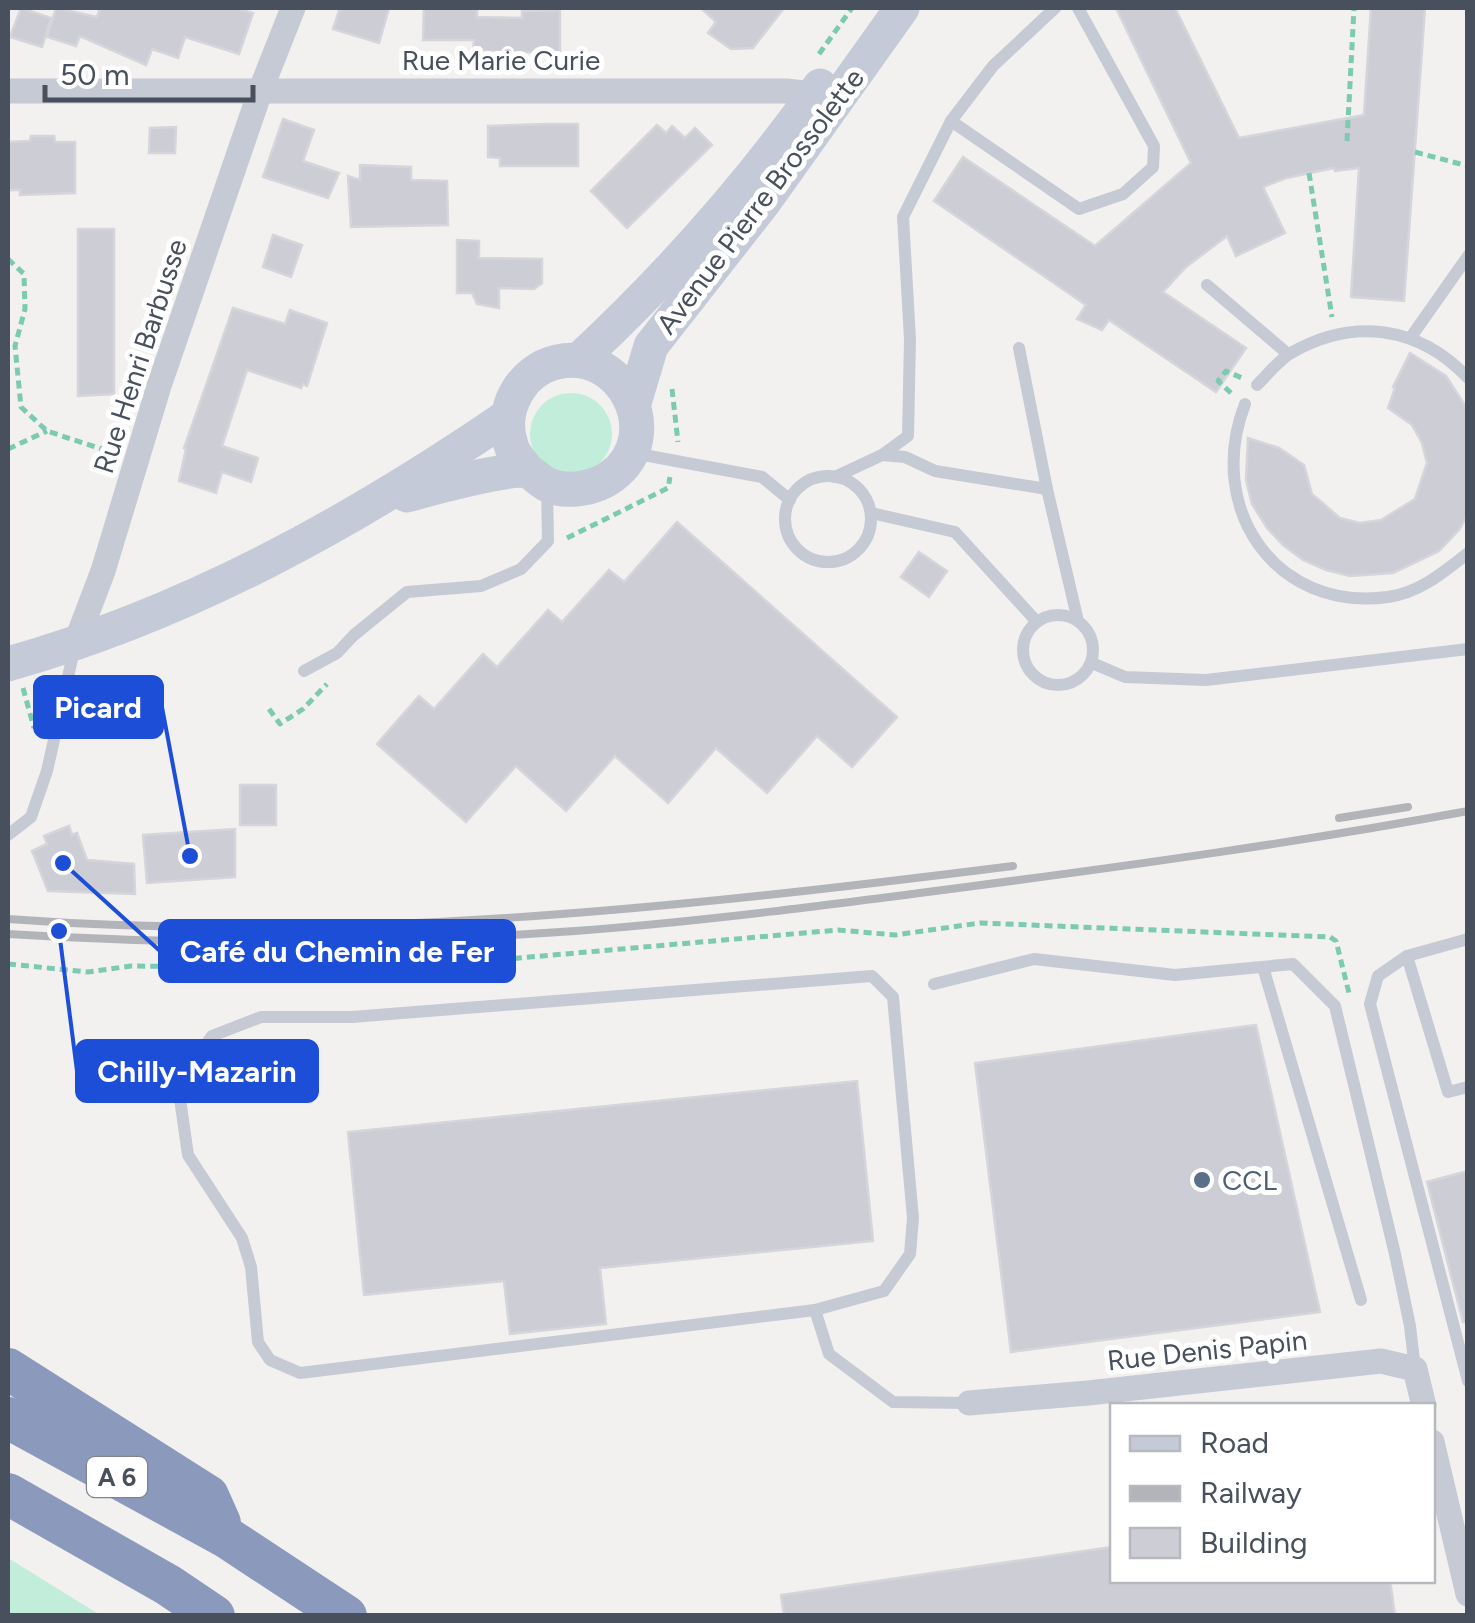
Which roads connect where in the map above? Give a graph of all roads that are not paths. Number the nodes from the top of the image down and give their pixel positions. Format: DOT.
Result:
graph roads {
  1 [pos="293,8"];
  2 [pos="875,8"];
  3 [pos="902,8"];
  4 [pos="1055,8"];
  5 [pos="1078,8"];
  6 [pos="261,89"];
  7 [pos="8,91"];
  8 [pos="814,94"];
  9 [pos="951,121"];
  10 [pos="1468,256"];
  11 [pos="1207,284"];
  12 [pos="1411,337"];
  13 [pos="1019,348"];
  14 [pos="1288,354"];
  15 [pos="579,360"];
  16 [pos="1468,378"];
  17 [pos="1257,384"];
  18 [pos="634,403"];
  19 [pos="1245,404"];
  20 [pos="508,416"];
  21 [pos="631,452"];
  22 [pos="882,454"];
  23 [pos="835,476"];
  24 [pos="537,478"];
  25 [pos="1047,489"];
  26 [pos="790,500"];
  27 [pos="379,502"];
  28 [pos="871,513"];
  29 [pos="1468,552"];
  30 [pos="1078,621"];
  31 [pos="1037,622"];
  32 [pos="76,642"];
  33 [pos="1468,649"];
  34 [pos="1092,663"];
  35 [pos="304,671"];
  36 [pos="15,674"];
  37 [pos="8,835"];
  38 [pos="1468,939"];
  39 [pos="1407,956"];
  40 [pos="1263,967"];
  41 [pos="934,984"];
  42 [pos="1468,1087"];
  43 [pos="1362,1300"];
  44 [pos="815,1310"];
  45 [pos="8,1369"];
  46 [pos="1415,1369"];
  47 [pos="1468,1381"];
  48 [pos="968,1403"];
  49 [pos="1423,1403"];
  50 [pos="8,1418"];
  51 [pos="1435,1455"];
  52 [pos="8,1494"];
  53 [pos="226,1537"];
  54 [pos="1468,1594"];
  55 [pos="214,1616"];
  56 [pos="346,1616"];
  1 -- 6 [label="street, Rue Henri Barbusse"];
  2 -- 8 [label="main road, Avenue Pierre Brossolette"];
  3 -- 18 [label="main road, Avenue Pierre Brossolette"];
  4 -- 9 [label="lane"];
  5 -- 9 [label="lane"];
  6 -- 7 [label="street, Rue Marie Curie"];
  6 -- 8 [label="street, Rue Marie Curie"];
  6 -- 32 [label="street, Rue Henri Barbusse"];
  8 -- 15 [label="main road, Avenue Pierre Brossolette"];
  9 -- 22 [label="lane"];
  10 -- 12 [label="lane"];
  11 -- 14 [label="lane"];
  12 -- 14 [label="lane"];
  12 -- 16 [label="lane"];
  13 -- 25 [label="lane"];
  14 -- 17 [label="lane"];
  15 -- 18 [label="main road"];
  15 -- 20 [label="main road, Avenue Pierre Brossolette"];
  18 -- 21 [label="main road, Avenue Pierre Brossolette"];
  19 -- 29 [label="lane"];
  20 -- 24 [label="main road"];
  20 -- 27 [label="main road, Avenue Pierre Brossolette"];
  21 -- 24 [label="main road, Avenue Pierre Brossolette"];
  21 -- 26 [label="lane"];
  22 -- 23 [label="lane"];
  22 -- 25 [label="lane"];
  23 -- 26 [label="lane"];
  23 -- 28 [label="lane"];
  24 -- 27 [label="main road, Avenue Pierre Brossolette"];
  24 -- 35 [label="lane"];
  25 -- 30 [label="lane"];
  26 -- 28 [label="lane"];
  27 -- 32 [label="main road, Avenue Pierre Brossolette"];
  28 -- 31 [label="lane"];
  30 -- 31 [label="lane"];
  30 -- 34 [label="lane"];
  31 -- 34 [label="lane"];
  32 -- 36 [label="main road, Avenue Pierre Brossolette"];
  32 -- 37 [label="lane"];
  33 -- 34 [label="lane"];
  38 -- 39 [label="lane"];
  39 -- 42 [label="lane"];
  39 -- 47 [label="lane"];
  40 -- 41 [label="lane"];
  40 -- 43 [label="lane"];
  40 -- 46 [label="lane"];
  44 -- 44 [label="lane"];
  44 -- 48 [label="lane"];
  45 -- 53 [label="highway"];
  46 -- 48 [label="street, Rue Denis Papin"];
  46 -- 49 [label="street"];
  50 -- 53 [label="highway, A 6"];
  51 -- 54 [label="street"];
  52 -- 55 [label="highway, A 6"];
  53 -- 56 [label="highway, A 6"];
}
